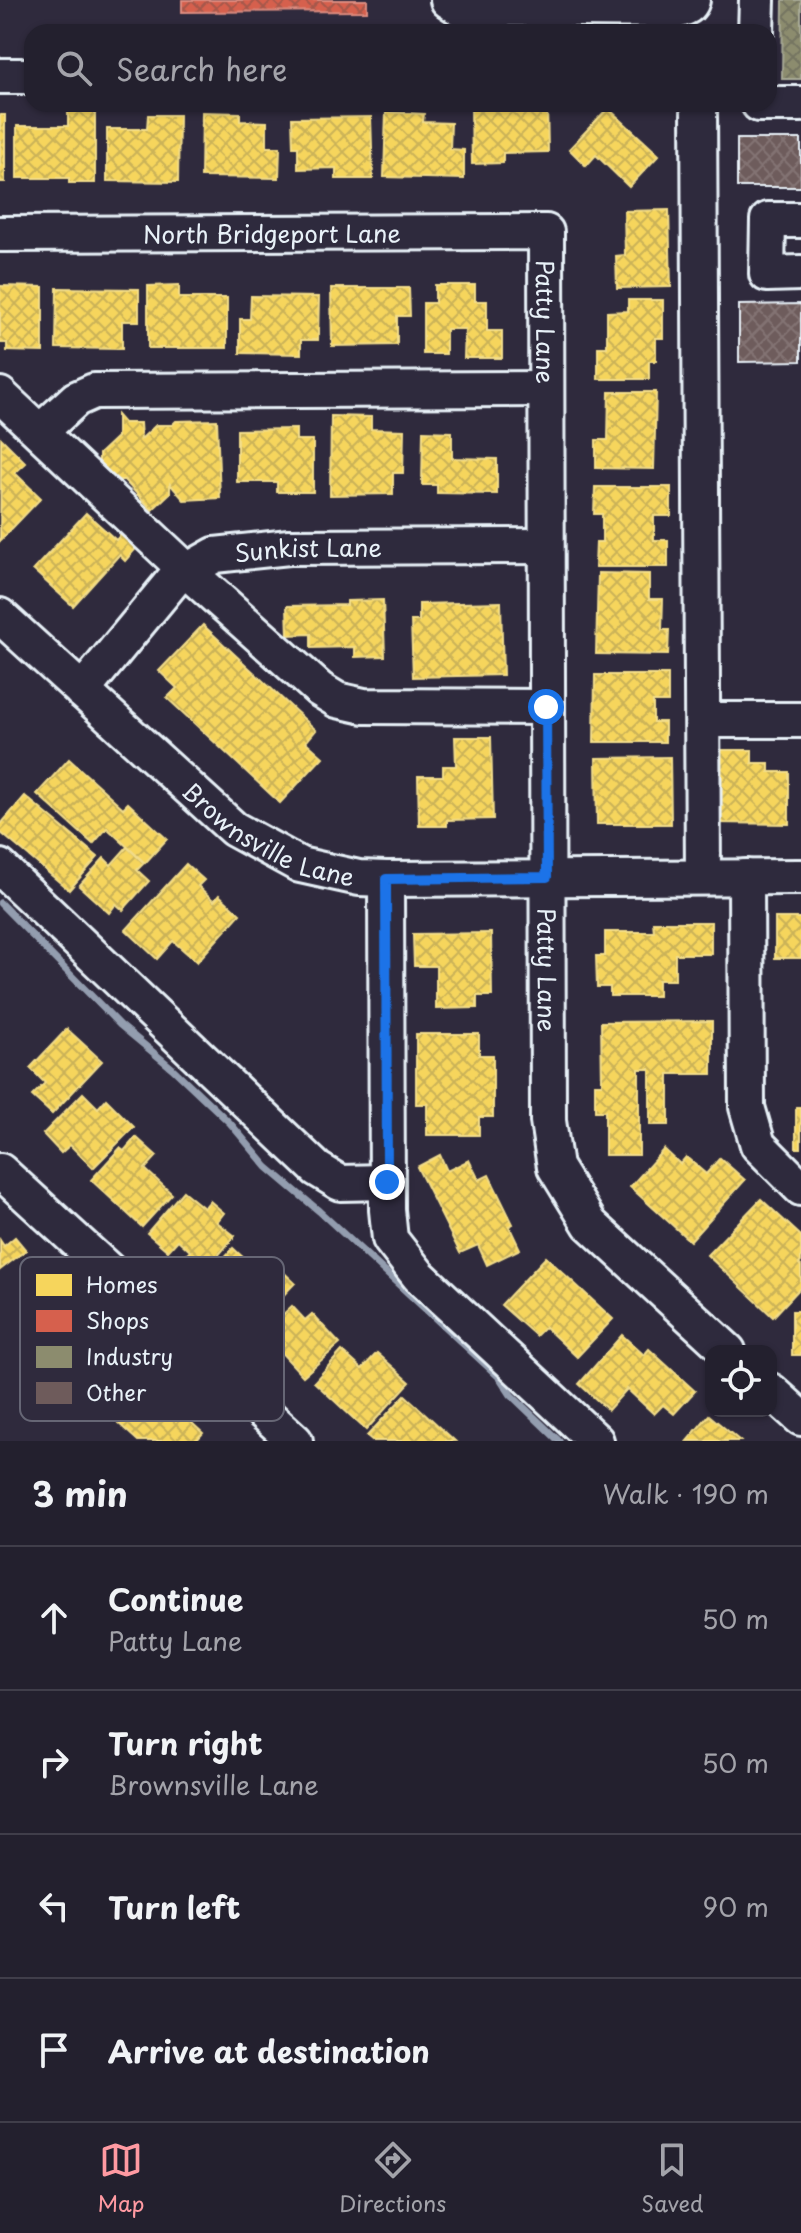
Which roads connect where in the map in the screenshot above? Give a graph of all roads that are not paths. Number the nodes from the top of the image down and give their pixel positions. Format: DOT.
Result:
graph roads {
  1 [pos="448,0"];
  2 [pos="692,0"];
  3 [pos="757,0"];
  4 [pos="756,24"];
  5 [pos="0,76"];
  6 [pos="24,76"];
  7 [pos="777,104"];
  8 [pos="801,104"];
  9 [pos="699,112"];
  10 [pos="801,220"];
  11 [pos="546,232"];
  12 [pos="0,234"];
  13 [pos="801,273"];
  14 [pos="546,389"];
  15 [pos="0,395"];
  16 [pos="40,432"];
  17 [pos="546,546"];
  18 [pos="187,571"];
  19 [pos="0,616"];
  20 [pos="82,691"];
  21 [pos="546,707"];
  22 [pos="703,720"];
  23 [pos="801,720"];
  24 [pos="0,867"];
  25 [pos="547,877"];
  26 [pos="703,877"];
  27 [pos="746,877"];
  28 [pos="801,877"];
  29 [pos="386,879"];
  30 [pos="0,1171"];
  31 [pos="387,1182"];
  32 [pos="801,1188"];
  33 [pos="94,1257"];
  34 [pos="721,1345"];
  35 [pos="777,1396"];
  36 [pos="801,1418"];
  37 [pos="273,1421"];
  38 [pos="295,1441"];
  39 [pos="596,1441"];
  1 -- 2 [label="street"];
  3 -- 4 [label="street"];
  5 -- 6 [label="street"];
  7 -- 8 [label="street"];
  9 -- 22 [label="street"];
  10 -- 13 [label="street"];
  11 -- 12 [label="street, North Bridgeport Lane"];
  11 -- 14 [label="street, Patty Lane"];
  14 -- 16 [label="street"];
  14 -- 17 [label="street, Patty Lane"];
  15 -- 16 [label="street"];
  16 -- 18 [label="street"];
  17 -- 18 [label="street, Sunkist Lane"];
  17 -- 21 [label="street, Patty Lane"];
  18 -- 20 [label="street, Sunkist Lane"];
  18 -- 21 [label="street"];
  19 -- 20 [label="street, Brownsville Lane"];
  20 -- 29 [label="street, Brownsville Lane"];
  21 -- 25 [label="street, Patty Lane"];
  22 -- 23 [label="street"];
  22 -- 26 [label="street"];
  24 -- 31 [label="street"];
  25 -- 26 [label="street, Brownsville Lane"];
  25 -- 29 [label="street, Brownsville Lane"];
  25 -- 34 [label="street, Patty Lane"];
  26 -- 27 [label="street, Brownsville Lane"];
  27 -- 28 [label="street, Brownsville Lane"];
  27 -- 32 [label="street"];
  29 -- 31 [label="street"];
  30 -- 33 [label="street"];
  31 -- 39 [label="street"];
  35 -- 36 [label="street"];
  37 -- 38 [label="street"];
}
